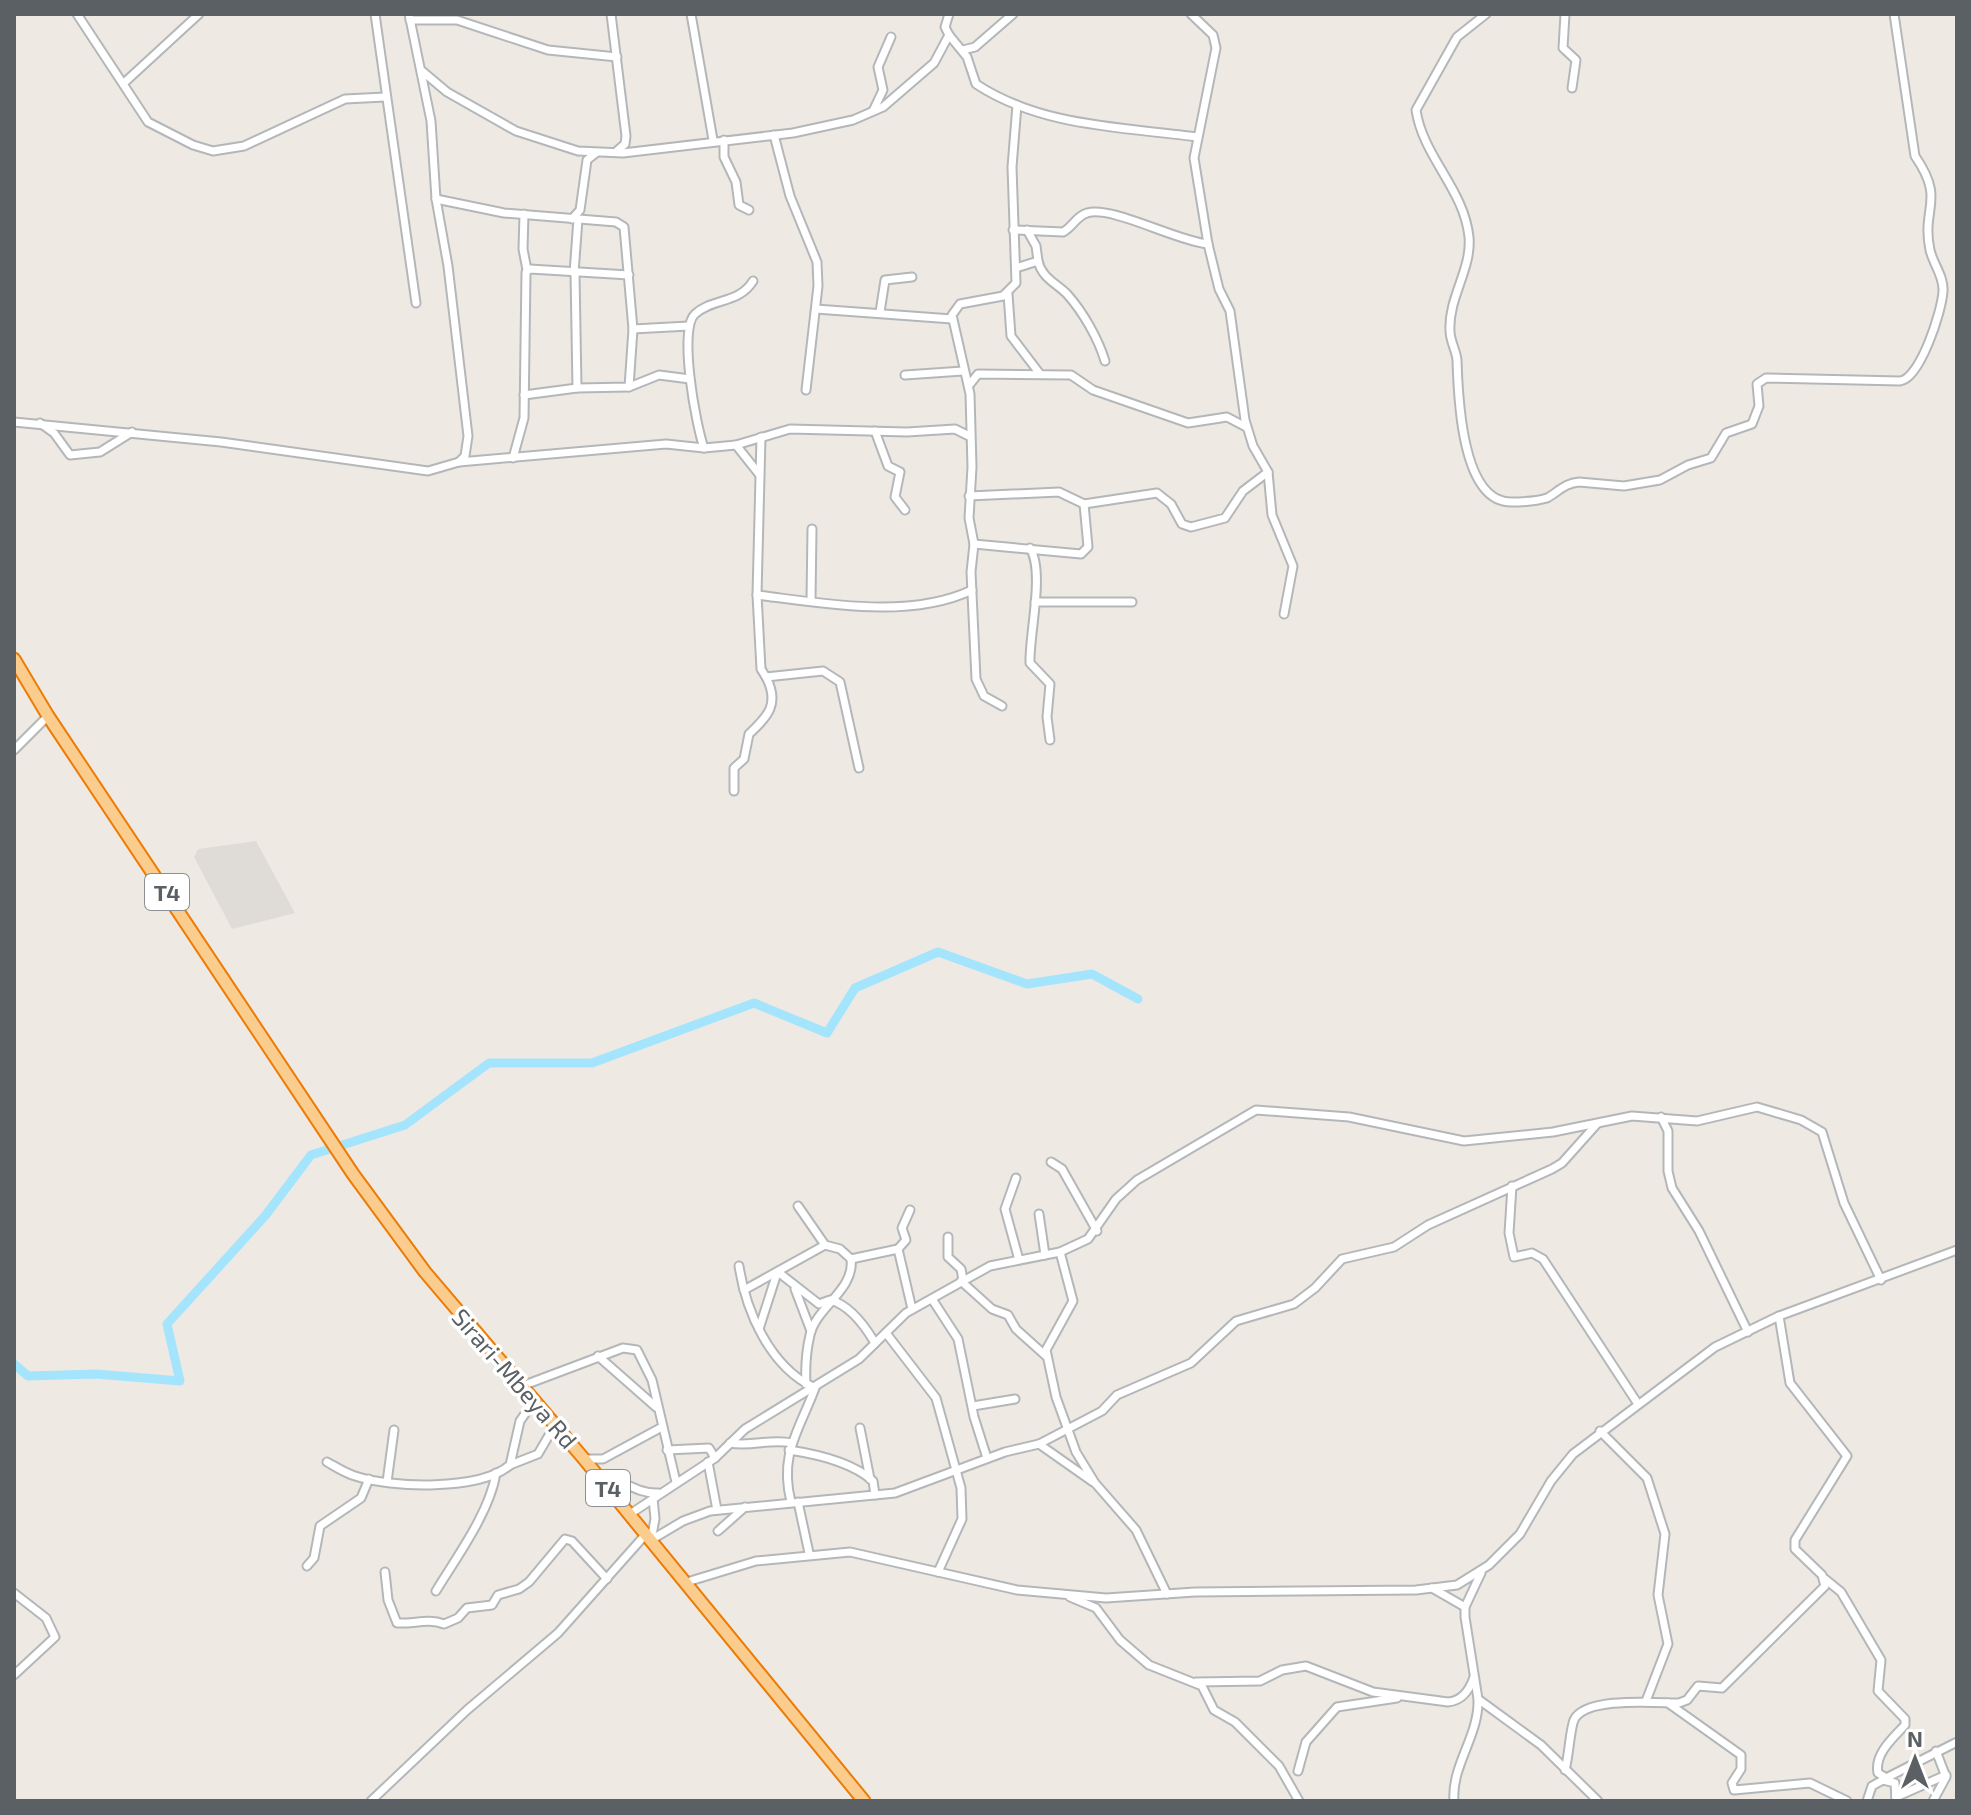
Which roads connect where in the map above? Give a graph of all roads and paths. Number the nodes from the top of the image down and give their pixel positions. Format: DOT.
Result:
graph roads {
  1 [pos="77,14"];
  2 [pos="199,14"];
  3 [pos="375,14"];
  4 [pos="611,14"];
  5 [pos="691,14"];
  6 [pos="949,14"];
  7 [pos="1013,14"];
  8 [pos="1191,14"];
  9 [pos="1486,14"];
  10 [pos="1565,14"];
  11 [pos="1894,14"];
  12 [pos="409,17"];
  13 [pos="949,35"];
  14 [pos="891,37"];
  15 [pos="963,50"];
  16 [pos="617,57"];
  17 [pos="421,70"];
  18 [pos="125,82"];
  19 [pos="1572,88"];
  20 [pos="883,90"];
  21 [pos="896,95"];
  22 [pos="385,97"];
  23 [pos="1017,105"];
  24 [pos="873,111"];
  25 [pos="774,135"];
  26 [pos="1197,137"];
  27 [pos="713,140"];
  28 [pos="724,140"];
  29 [pos="578,151"];
  30 [pos="599,151"];
  31 [pos="615,152"];
  32 [pos="587,160"];
  33 [pos="436,199"];
  34 [pos="580,210"];
  35 [pos="749,210"];
  36 [pos="524,214"];
  37 [pos="575,219"];
  38 [pos="589,220"];
  39 [pos="1013,230"];
  40 [pos="1027,230"];
  41 [pos="1208,244"];
  42 [pos="1038,261"];
  43 [pos="1016,268"];
  44 [pos="527,270"];
  45 [pos="574,273"];
  46 [pos="629,275"];
  47 [pos="912,277"];
  48 [pos="753,281"];
  49 [pos="1008,294"];
  50 [pos="416,303"];
  51 [pos="816,309"];
  52 [pos="880,312"];
  53 [pos="952,319"];
  54 [pos="689,326"];
  55 [pos="633,329"];
  56 [pos="1105,361"];
  57 [pos="963,371"];
  58 [pos="1040,374"];
  59 [pos="905,375"];
  60 [pos="690,379"];
  61 [pos="969,386"];
  62 [pos="629,387"];
  63 [pos="577,388"];
  64 [pos="806,390"];
  65 [pos="524,395"];
  66 [pos="970,418"];
  67 [pos="14,422"];
  68 [pos="39,422"];
  69 [pos="1247,428"];
  70 [pos="955,429"];
  71 [pos="875,431"];
  72 [pos="132,432"];
  73 [pos="969,436"];
  74 [pos="761,437"];
  75 [pos="736,445"];
  76 [pos="704,448"];
  77 [pos="513,458"];
  78 [pos="459,462"];
  79 [pos="1268,472"];
  80 [pos="760,476"];
  81 [pos="969,496"];
  82 [pos="1084,504"];
  83 [pos="905,510"];
  84 [pos="812,529"];
  85 [pos="974,544"];
  86 [pos="1030,548"];
  87 [pos="972,590"];
  88 [pos="757,595"];
  89 [pos="811,600"];
  90 [pos="1035,602"];
  91 [pos="1132,602"];
  92 [pos="1284,614"];
  93 [pos="14,659"];
  94 [pos="766,677"];
  95 [pos="1002,706"];
  96 [pos="48,716"];
  97 [pos="1050,740"];
  98 [pos="14,750"];
  99 [pos="859,768"];
  100 [pos="734,791"];
  101 [pos="1661,1117"];
  102 [pos="1596,1125"];
  103 [pos="1051,1162"];
  104 [pos="1016,1178"];
  105 [pos="1512,1186"];
  106 [pos="798,1206"];
  107 [pos="910,1210"];
  108 [pos="1039,1214"];
  109 [pos="1097,1231"];
  110 [pos="948,1237"];
  111 [pos="825,1245"];
  112 [pos="898,1249"];
  113 [pos="1957,1250"];
  114 [pos="1060,1252"];
  115 [pos="1045,1255"];
  116 [pos="851,1259"];
  117 [pos="1019,1260"];
  118 [pos="739,1266"];
  119 [pos="778,1273"];
  120 [pos="962,1280"];
  121 [pos="1881,1280"];
  122 [pos="795,1289"];
  123 [pos="744,1290"];
  124 [pos="932,1299"];
  125 [pos="833,1301"];
  126 [pos="912,1309"];
  127 [pos="1779,1316"];
  128 [pos="759,1331"];
  129 [pos="811,1331"];
  130 [pos="1748,1332"];
  131 [pos="886,1333"];
  132 [pos="875,1343"];
  133 [pos="598,1356"];
  134 [pos="1046,1356"];
  135 [pos="812,1386"];
  136 [pos="520,1387"];
  137 [pos="1015,1399"];
  138 [pos="534,1401"];
  139 [pos="1638,1404"];
  140 [pos="973,1406"];
  141 [pos="656,1407"];
  142 [pos="555,1425"];
  143 [pos="662,1427"];
  144 [pos="860,1428"];
  145 [pos="394,1430"];
  146 [pos="1067,1430"];
  147 [pos="1600,1431"];
  148 [pos="730,1443"];
  149 [pos="1039,1444"];
  150 [pos="791,1446"];
  151 [pos="667,1450"];
  152 [pos="864,1452"];
  153 [pos="987,1458"];
  154 [pos="584,1459"];
  155 [pos="712,1460"];
  156 [pos="327,1462"];
  157 [pos="510,1465"];
  158 [pos="856,1469"];
  159 [pos="956,1472"];
  160 [pos="496,1473"];
  161 [pos="597,1475"];
  162 [pos="369,1479"];
  163 [pos="870,1479"];
  164 [pos="387,1482"];
  165 [pos="676,1482"];
  166 [pos="1095,1483"];
  167 [pos="661,1492"];
  168 [pos="875,1495"];
  169 [pos="653,1498"];
  170 [pos="795,1502"];
  171 [pos="745,1507"];
  172 [pos="717,1510"];
  173 [pos="630,1514"];
  174 [pos="718,1531"];
  175 [pos="649,1537"];
  176 [pos="809,1553"];
  177 [pos="307,1566"];
  178 [pos="1482,1571"];
  179 [pos="385,1572"];
  180 [pos="938,1572"];
  181 [pos="607,1579"];
  182 [pos="1824,1579"];
  183 [pos="687,1582"];
  184 [pos="1432,1588"];
  185 [pos="436,1591"];
  186 [pos="14,1593"];
  187 [pos="1061,1593"];
  188 [pos="1167,1594"];
  189 [pos="1465,1607"];
  190 [pos="14,1675"];
  191 [pos="1474,1677"];
  192 [pos="1196,1682"];
  193 [pos="1399,1698"];
  194 [pos="1478,1699"];
  195 [pos="1646,1701"];
  196 [pos="1668,1703"];
  197 [pos="1957,1742"];
  198 [pos="1936,1751"];
  199 [pos="1565,1770"];
  200 [pos="1298,1771"];
  201 [pos="1946,1775"];
  202 [pos="1888,1779"];
  203 [pos="1896,1799"];
  204 [pos="371,1801"];
  205 [pos="864,1801"];
  206 [pos="1299,1801"];
  207 [pos="1454,1801"];
  208 [pos="1598,1801"];
  209 [pos="1847,1801"];
  210 [pos="1867,1801"];
  211 [pos="1933,1801"];
  1 -- 18 [label="street"];
  2 -- 18 [label="street"];
  3 -- 22 [label="street"];
  4 -- 16 [label="street"];
  5 -- 27 [label="street"];
  6 -- 13 [label="street"];
  7 -- 15 [label="street"];
  8 -- 26 [label="street"];
  9 -- 11 [label="street"];
  10 -- 19 [label="street"];
  12 -- 16 [label="street"];
  12 -- 17 [label="street"];
  13 -- 15 [label="street"];
  13 -- 21 [label="street"];
  14 -- 20 [label="street"];
  15 -- 23 [label="street"];
  16 -- 31 [label="street"];
  17 -- 29 [label="street"];
  17 -- 33 [label="street"];
  18 -- 22 [label="street"];
  20 -- 21 [label="street"];
  20 -- 24 [label="street"];
  21 -- 24 [label="street"];
  22 -- 50 [label="street"];
  23 -- 26 [label="street"];
  23 -- 39 [label="street"];
  24 -- 25 [label="street"];
  25 -- 28 [label="street"];
  25 -- 51 [label="street"];
  26 -- 41 [label="street"];
  27 -- 28 [label="street"];
  27 -- 31 [label="street"];
  28 -- 35 [label="street"];
  29 -- 30 [label="street"];
  29 -- 32 [label="street"];
  30 -- 31 [label="street"];
  30 -- 32 [label="street"];
  32 -- 34 [label="street"];
  33 -- 36 [label="street"];
  33 -- 78 [label="street"];
  34 -- 37 [label="street"];
  34 -- 38 [label="street"];
  36 -- 37 [label="street"];
  36 -- 44 [label="street"];
  37 -- 38 [label="street"];
  37 -- 45 [label="street"];
  38 -- 46 [label="street"];
  39 -- 40 [label="street"];
  39 -- 43 [label="street"];
  40 -- 41 [label="street"];
  40 -- 42 [label="street"];
  41 -- 69 [label="street"];
  42 -- 43 [label="street"];
  42 -- 56 [label="street"];
  43 -- 49 [label="street"];
  44 -- 45 [label="street"];
  44 -- 65 [label="street"];
  45 -- 46 [label="street"];
  45 -- 63 [label="street"];
  46 -- 55 [label="street"];
  47 -- 52 [label="street"];
  48 -- 54 [label="street"];
  49 -- 53 [label="street"];
  49 -- 58 [label="street"];
  51 -- 52 [label="street"];
  51 -- 64 [label="street"];
  52 -- 53 [label="street"];
  53 -- 57 [label="street"];
  54 -- 55 [label="street"];
  54 -- 60 [label="street"];
  55 -- 62 [label="street"];
  57 -- 59 [label="street"];
  57 -- 61 [label="street"];
  58 -- 61 [label="street"];
  58 -- 69 [label="street"];
  60 -- 62 [label="street"];
  60 -- 76 [label="street"];
  61 -- 66 [label="street"];
  62 -- 63 [label="street"];
  63 -- 65 [label="street"];
  65 -- 77 [label="street"];
  66 -- 70 [label="street"];
  66 -- 73 [label="street"];
  67 -- 68 [label="street"];
  68 -- 72 [label="street"];
  68 -- 72 [label="street"];
  69 -- 79 [label="street"];
  70 -- 71 [label="street"];
  70 -- 73 [label="street"];
  71 -- 74 [label="street"];
  71 -- 83 [label="street"];
  72 -- 78 [label="street"];
  73 -- 81 [label="street"];
  74 -- 75 [label="street"];
  74 -- 80 [label="street"];
  75 -- 76 [label="street"];
  75 -- 80 [label="street"];
  76 -- 77 [label="street"];
  77 -- 78 [label="street"];
  79 -- 82 [label="street"];
  79 -- 92 [label="street"];
  80 -- 88 [label="street"];
  81 -- 82 [label="street"];
  81 -- 85 [label="street"];
  82 -- 86 [label="street"];
  84 -- 89 [label="street"];
  85 -- 86 [label="street"];
  85 -- 87 [label="street"];
  86 -- 90 [label="street"];
  87 -- 89 [label="street"];
  87 -- 95 [label="street"];
  88 -- 89 [label="street"];
  88 -- 94 [label="street"];
  90 -- 91 [label="street"];
  90 -- 97 [label="street"];
  93 -- 96 [label="highway, T4"];
  94 -- 99 [label="street"];
  94 -- 100 [label="street"];
  96 -- 98 [label="street"];
  96 -- 136 [label="highway, Sirari-Mbeya Rd / T4"];
  101 -- 102 [label="street"];
  101 -- 121 [label="street"];
  101 -- 130 [label="street"];
  102 -- 105 [label="street"];
  102 -- 109 [label="street"];
  103 -- 109 [label="street"];
  104 -- 117 [label="street"];
  105 -- 139 [label="street"];
  105 -- 146 [label="street"];
  106 -- 111 [label="street"];
  107 -- 112 [label="street"];
  108 -- 115 [label="street"];
  109 -- 114 [label="street"];
  110 -- 120 [label="street"];
  111 -- 116 [label="street"];
  111 -- 119 [label="street"];
  112 -- 116 [label="street"];
  112 -- 126 [label="street"];
  113 -- 121 [label="street"];
  114 -- 115 [label="street"];
  114 -- 134 [label="street"];
  115 -- 117 [label="street"];
  116 -- 125 [label="street"];
  117 -- 120 [label="street"];
  118 -- 123 [label="street"];
  119 -- 122 [label="street"];
  119 -- 123 [label="street"];
  119 -- 128 [label="street"];
  120 -- 124 [label="street"];
  120 -- 134 [label="street"];
  121 -- 127 [label="street"];
  122 -- 125 [label="street"];
  122 -- 129 [label="street"];
  123 -- 128 [label="street"];
  124 -- 126 [label="street"];
  124 -- 140 [label="street"];
  125 -- 129 [label="street"];
  125 -- 132 [label="street"];
  126 -- 131 [label="street"];
  127 -- 130 [label="street"];
  127 -- 182 [label="street"];
  128 -- 135 [label="street"];
  129 -- 135 [label="street"];
  130 -- 139 [label="street"];
  131 -- 132 [label="street"];
  131 -- 159 [label="street"];
  132 -- 135 [label="street"];
  133 -- 136 [label="street"];
  133 -- 141 [label="street"];
  133 -- 141 [label="street"];
  134 -- 146 [label="street"];
  135 -- 148 [label="street"];
  135 -- 150 [label="street"];
  136 -- 138 [label="highway, Sirari-Mbeya Rd / T4"];
  137 -- 140 [label="street"];
  138 -- 142 [label="highway, Sirari-Mbeya Rd / T4"];
  138 -- 157 [label="street"];
  139 -- 147 [label="street"];
  140 -- 153 [label="street"];
  141 -- 143 [label="street"];
  142 -- 154 [label="highway, Sirari-Mbeya Rd / T4"];
  142 -- 157 [label="street"];
  143 -- 151 [label="street"];
  143 -- 154 [label="street"];
  144 -- 152 [label="street"];
  145 -- 164 [label="street"];
  146 -- 149 [label="street"];
  146 -- 166 [label="street"];
  147 -- 178 [label="street"];
  147 -- 195 [label="street"];
  148 -- 150 [label="street"];
  148 -- 155 [label="street"];
  149 -- 153 [label="street"];
  149 -- 166 [label="street"];
  150 -- 158 [label="street"];
  150 -- 170 [label="street"];
  151 -- 155 [label="street"];
  151 -- 165 [label="street"];
  152 -- 158 [label="street"];
  152 -- 163 [label="street"];
  153 -- 159 [label="street"];
  154 -- 161 [label="highway, Sirari-Mbeya Rd / T4"];
  155 -- 165 [label="street"];
  155 -- 172 [label="street"];
  156 -- 162 [label="street"];
  157 -- 160 [label="street"];
  158 -- 163 [label="street"];
  159 -- 168 [label="street"];
  159 -- 180 [label="street"];
  160 -- 164 [label="street"];
  160 -- 185 [label="street"];
  161 -- 167 [label="street"];
  161 -- 173 [label="highway, Sirari-Mbeya Rd / T4"];
  162 -- 164 [label="street"];
  162 -- 177 [label="street"];
  163 -- 168 [label="street"];
  165 -- 167 [label="street"];
  166 -- 188 [label="street"];
  167 -- 169 [label="street"];
  168 -- 170 [label="street"];
  169 -- 173 [label="street"];
  169 -- 175 [label="street"];
  170 -- 171 [label="street"];
  170 -- 176 [label="street"];
  171 -- 172 [label="street"];
  171 -- 174 [label="street"];
  172 -- 175 [label="street"];
  173 -- 175 [label="highway, Sirari-Mbeya Rd / T4"];
  175 -- 181 [label="street"];
  175 -- 183 [label="highway, Sirari-Mbeya Rd / T4"];
  176 -- 180 [label="street"];
  176 -- 183 [label="street"];
  178 -- 184 [label="street"];
  178 -- 189 [label="street"];
  179 -- 181 [label="street"];
  180 -- 187 [label="street"];
  181 -- 204 [label="street"];
  182 -- 196 [label="street"];
  182 -- 202 [label="street"];
  183 -- 205 [label="highway, Sirari-Mbeya Rd / T4"];
  184 -- 188 [label="street"];
  184 -- 189 [label="street"];
  186 -- 190 [label="street"];
  187 -- 188 [label="street"];
  187 -- 192 [label="street"];
  189 -- 191 [label="street"];
  191 -- 193 [label="street"];
  191 -- 194 [label="street"];
  192 -- 193 [label="street"];
  192 -- 206 [label="street"];
  193 -- 200 [label="street"];
  194 -- 199 [label="street"];
  194 -- 207 [label="street"];
  195 -- 196 [label="street"];
  195 -- 199 [label="street"];
  196 -- 209 [label="street"];
  197 -- 198 [label="street"];
  198 -- 201 [label="street"];
  198 -- 202 [label="street"];
  199 -- 208 [label="street"];
  201 -- 203 [label="street"];
  201 -- 211 [label="street"];
  202 -- 203 [label="street"];
  202 -- 210 [label="street"];
}
